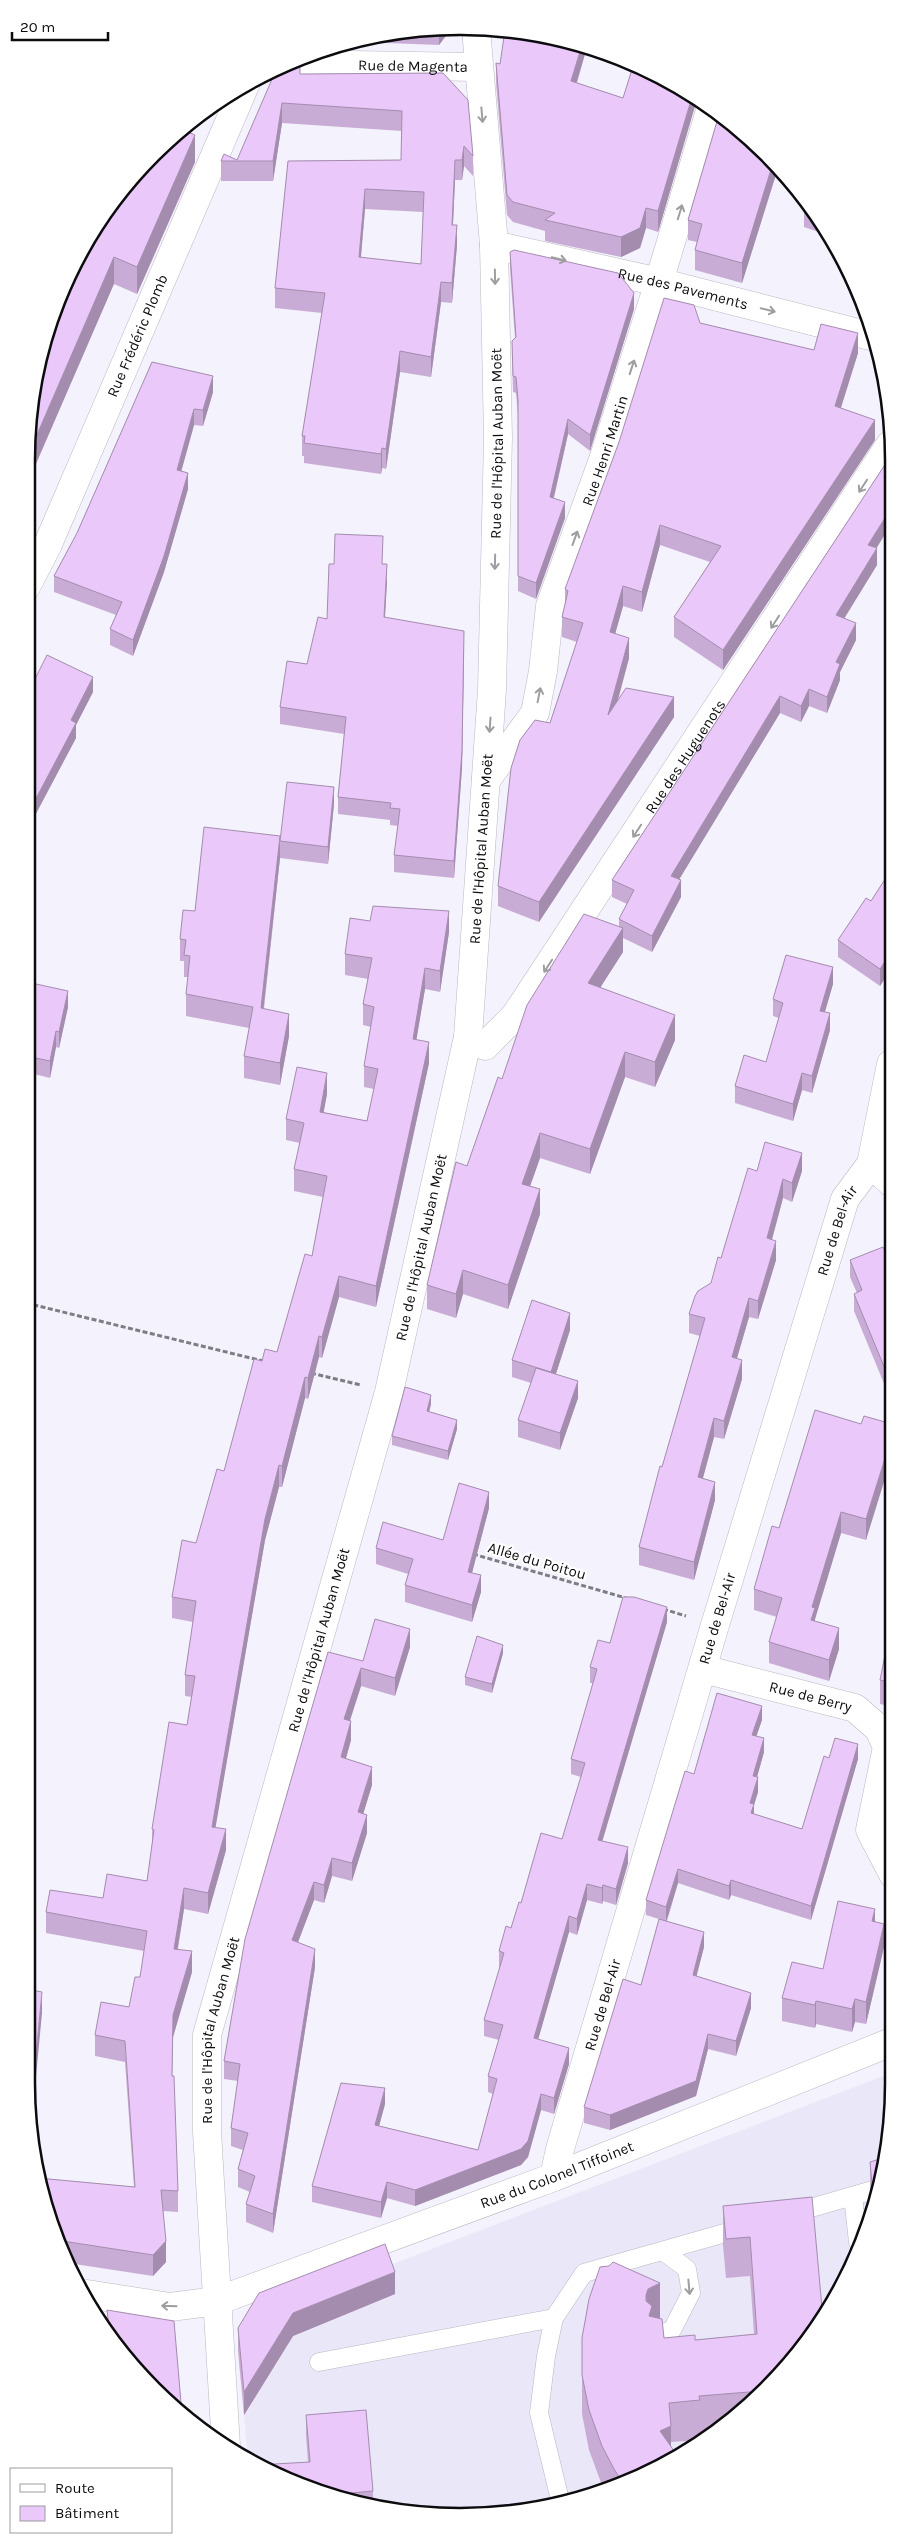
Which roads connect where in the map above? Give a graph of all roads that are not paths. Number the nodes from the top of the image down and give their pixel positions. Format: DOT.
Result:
graph roads {
  1 [pos="476,36"];
  2 [pos="305,64"];
  3 [pos="477,67"];
  4 [pos="240,97"];
  5 [pos="709,116"];
  6 [pos="494,245"];
  7 [pos="659,282"];
  8 [pos="866,335"];
  9 [pos="885,453"];
  10 [pos="35,569"];
  11 [pos="486,780"];
  12 [pos="468,1037"];
  13 [pos="885,1099"];
  14 [pos="872,1164"];
  15 [pos="885,1176"];
  16 [pos="703,1669"];
  17 [pos="885,1739"];
  18 [pos="885,1768"];
  19 [pos="885,1859"];
  20 [pos="885,2045"];
  21 [pos="554,2177"];
  22 [pos="872,2191"];
  23 [pos="853,2196"];
  24 [pos="777,2218"];
  25 [pos="758,2224"];
  26 [pos="857,2234"];
  27 [pos="663,2251"];
  28 [pos="91,2295"];
  29 [pos="217,2301"];
  30 [pos="554,2318"];
  31 [pos="656,2336"];
  32 [pos="319,2362"];
  33 [pos="225,2437"];
  34 [pos="560,2496"];
  1 -- 3 [label="street, Rue de l'Hôpital Auban Moët"];
  2 -- 3 [label="street, Rue de Magenta"];
  3 -- 6 [label="street, Rue de l'Hôpital Auban Moët, one-way"];
  4 -- 10 [label="street, Rue Frédéric Plomb"];
  7 -- 5 [label="street, Rue Henri Martin, one-way"];
  6 -- 7 [label="street, Rue des Pavements, one-way"];
  6 -- 11 [label="street, Rue de l'Hôpital Auban Moët, one-way"];
  7 -- 8 [label="street, Rue des Pavements, one-way"];
  11 -- 7 [label="street, Rue Henri Martin, one-way"];
  9 -- 12 [label="street, Rue des Huguenots, one-way"];
  11 -- 12 [label="street, Rue de l'Hôpital Auban Moët"];
  12 -- 29 [label="street, Rue de l'Hôpital Auban Moët"];
  13 -- 14 [label="street, Rue de Bel-Air"];
  14 -- 15 [label="street"];
  14 -- 16 [label="street, Rue de Bel-Air"];
  16 -- 17 [label="street, Rue de Berry"];
  16 -- 21 [label="street, Rue de Bel-Air"];
  18 -- 19 [label="street, Rue de Berry"];
  20 -- 21 [label="street, Rue du Colonel Tiffoinet"];
  21 -- 29 [label="street, Rue du Colonel Tiffoinet"];
  22 -- 23 [label="lane"];
  23 -- 24 [label="lane"];
  23 -- 26 [label="lane"];
  25 -- 27 [label="lane"];
  27 -- 30 [label="lane"];
  27 -- 31 [label="lane, one-way"];
  29 -- 28 [label="street, Rue du Colonel Tiffoinet, one-way"];
  29 -- 33 [label="street, Rue de l'Hôpital Auban Moët"];
  30 -- 32 [label="lane"];
  30 -- 34 [label="lane"];
}
